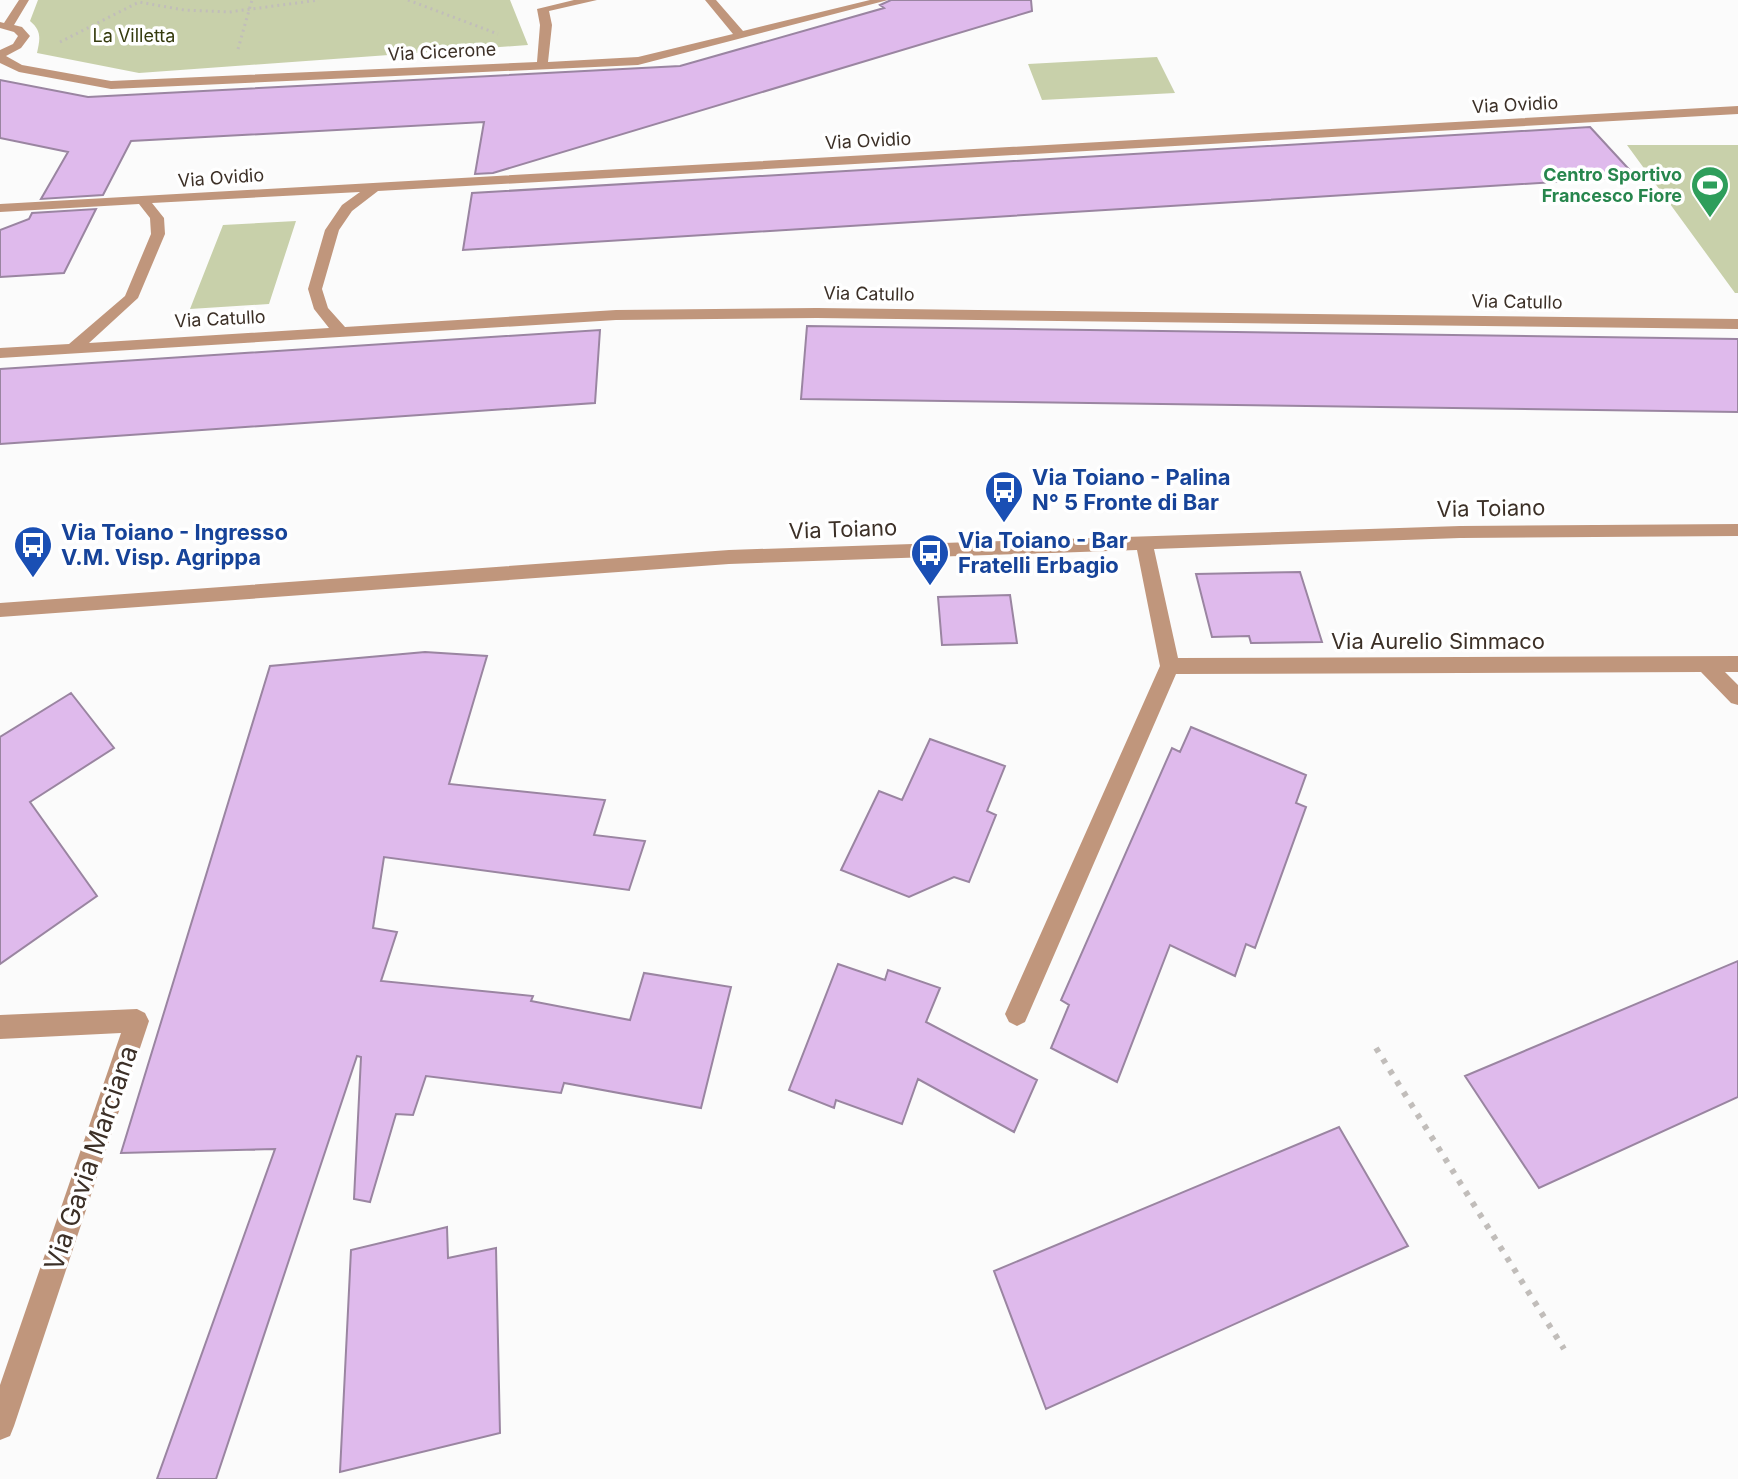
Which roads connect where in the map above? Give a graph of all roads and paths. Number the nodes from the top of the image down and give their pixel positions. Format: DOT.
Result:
graph roads {
  1 [pos="24,0"];
  2 [pos="252,0"];
  3 [pos="319,0"];
  4 [pos="408,0"];
  5 [pos="592,0"];
  6 [pos="710,0"];
  7 [pos="883,0"];
  8 [pos="141,1"];
  9 [pos="541,4"];
  10 [pos="251,10"];
  11 [pos="4,25"];
  12 [pos="741,36"];
  13 [pos="0,57"];
  14 [pos="542,66"];
  15 [pos="19,68"];
  16 [pos="228,80"];
  17 [pos="1738,110"];
  18 [pos="376,186"];
  19 [pos="143,201"];
  20 [pos="0,208"];
  21 [pos="1738,324"];
  22 [pos="341,332"];
  23 [pos="74,348"];
  24 [pos="0,353"];
  25 [pos="1738,530"];
  26 [pos="1144,543"];
  27 [pos="0,610"];
  28 [pos="1705,664"];
  29 [pos="1738,664"];
  30 [pos="1170,666"];
  31 [pos="1738,697"];
  32 [pos="1017,1014"];
  33 [pos="0,1027"];
  34 [pos="1376,1048"];
  35 [pos="1564,1349"];
  36 [pos="0,1426"];
  1 -- 11 [label="street"];
  2 -- 10 [label="path"];
  3 -- 10 [label="path"];
  4 -- 14 [label="path"];
  5 -- 9 [label="street"];
  6 -- 12 [label="street"];
  7 -- 12 [label="street, Via Cicerone"];
  8 -- 10 [label="path"];
  8 -- 15 [label="path"];
  9 -- 14 [label="street"];
  10 -- 16 [label="path"];
  11 -- 13 [label="street"];
  12 -- 14 [label="street, Via Cicerone"];
  13 -- 15 [label="street, Via Cicerone"];
  14 -- 16 [label="street, Via Cicerone"];
  15 -- 16 [label="street, Via Cicerone"];
  17 -- 18 [label="street, Via Ovidio"];
  18 -- 19 [label="street, Via Ovidio"];
  18 -- 22 [label="street"];
  19 -- 20 [label="street, Via Ovidio"];
  19 -- 23 [label="street"];
  21 -- 22 [label="street, Via Catullo"];
  22 -- 23 [label="street, Via Catullo"];
  23 -- 24 [label="street, Via Catullo"];
  25 -- 26 [label="street, Via Toiano"];
  26 -- 27 [label="street, Via Toiano"];
  26 -- 30 [label="street"];
  28 -- 29 [label="street, Via Aurelio Simmaco"];
  28 -- 30 [label="street, Via Aurelio Simmaco"];
  28 -- 31 [label="street"];
  30 -- 32 [label="street"];
  33 -- 36 [label="street, Via Gavia Marciana"];
  34 -- 35 [label="path"];
}
